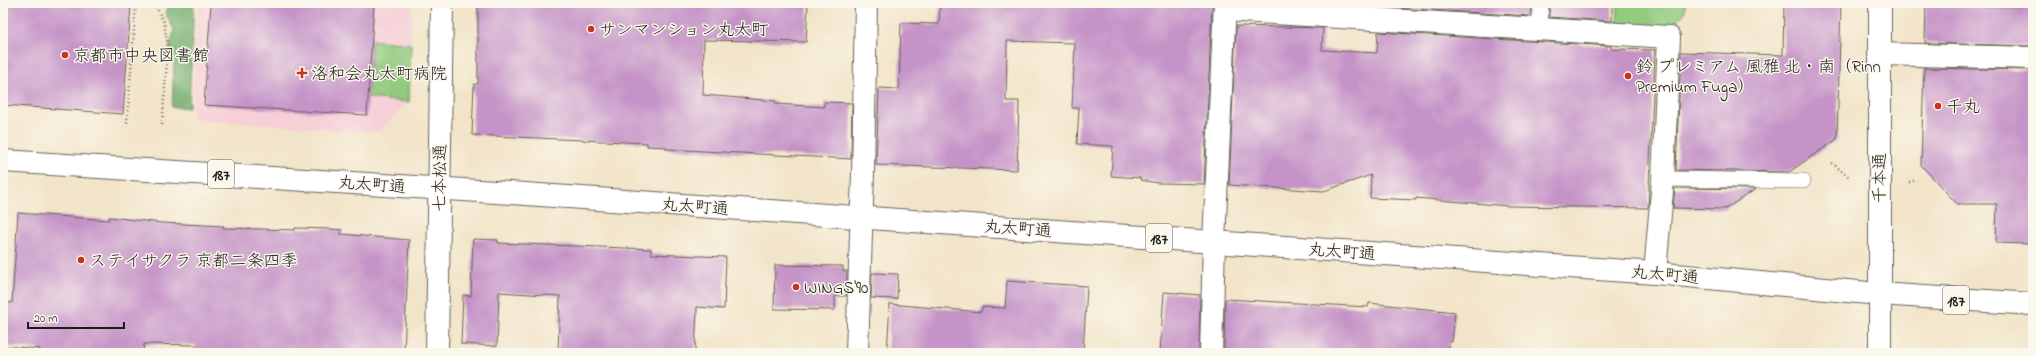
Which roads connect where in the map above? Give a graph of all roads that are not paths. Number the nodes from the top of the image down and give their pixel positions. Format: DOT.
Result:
graph roads {
  1 [pos="442,3"];
  2 [pos="866,3"];
  3 [pos="1541,3"];
  4 [pos="1880,3"];
  5 [pos="1225,7"];
  6 [pos="1540,29"];
  7 [pos="1879,54"];
  8 [pos="2033,58"];
  9 [pos="3,161"];
  10 [pos="1663,179"];
  11 [pos="1804,181"];
  12 [pos="438,188"];
  13 [pos="862,217"];
  14 [pos="1214,242"];
  15 [pos="1655,273"];
  16 [pos="1879,294"];
  17 [pos="2033,304"];
  18 [pos="437,353"];
  19 [pos="857,353"];
  20 [pos="1211,353"];
  21 [pos="1880,353"];
  1 -- 12 [label="street, 七本松通"];
  2 -- 13 [label="street"];
  3 -- 6 [label="lane"];
  4 -- 7 [label="street, 千本通"];
  5 -- 6 [label="street"];
  5 -- 14 [label="street"];
  6 -- 10 [label="street"];
  7 -- 8 [label="street"];
  7 -- 16 [label="street, 千本通"];
  9 -- 12 [label="street, 丸太町通 / 187"];
  10 -- 11 [label="lane"];
  10 -- 15 [label="street"];
  12 -- 13 [label="street, 丸太町通 / 187"];
  12 -- 18 [label="street, 七本松通"];
  13 -- 14 [label="street, 丸太町通 / 187"];
  13 -- 19 [label="street"];
  14 -- 15 [label="street, 丸太町通 / 187"];
  14 -- 20 [label="street"];
  15 -- 16 [label="street, 丸太町通 / 187"];
  16 -- 17 [label="street, 丸太町通 / 187"];
  16 -- 21 [label="street, 千本通"];
}
